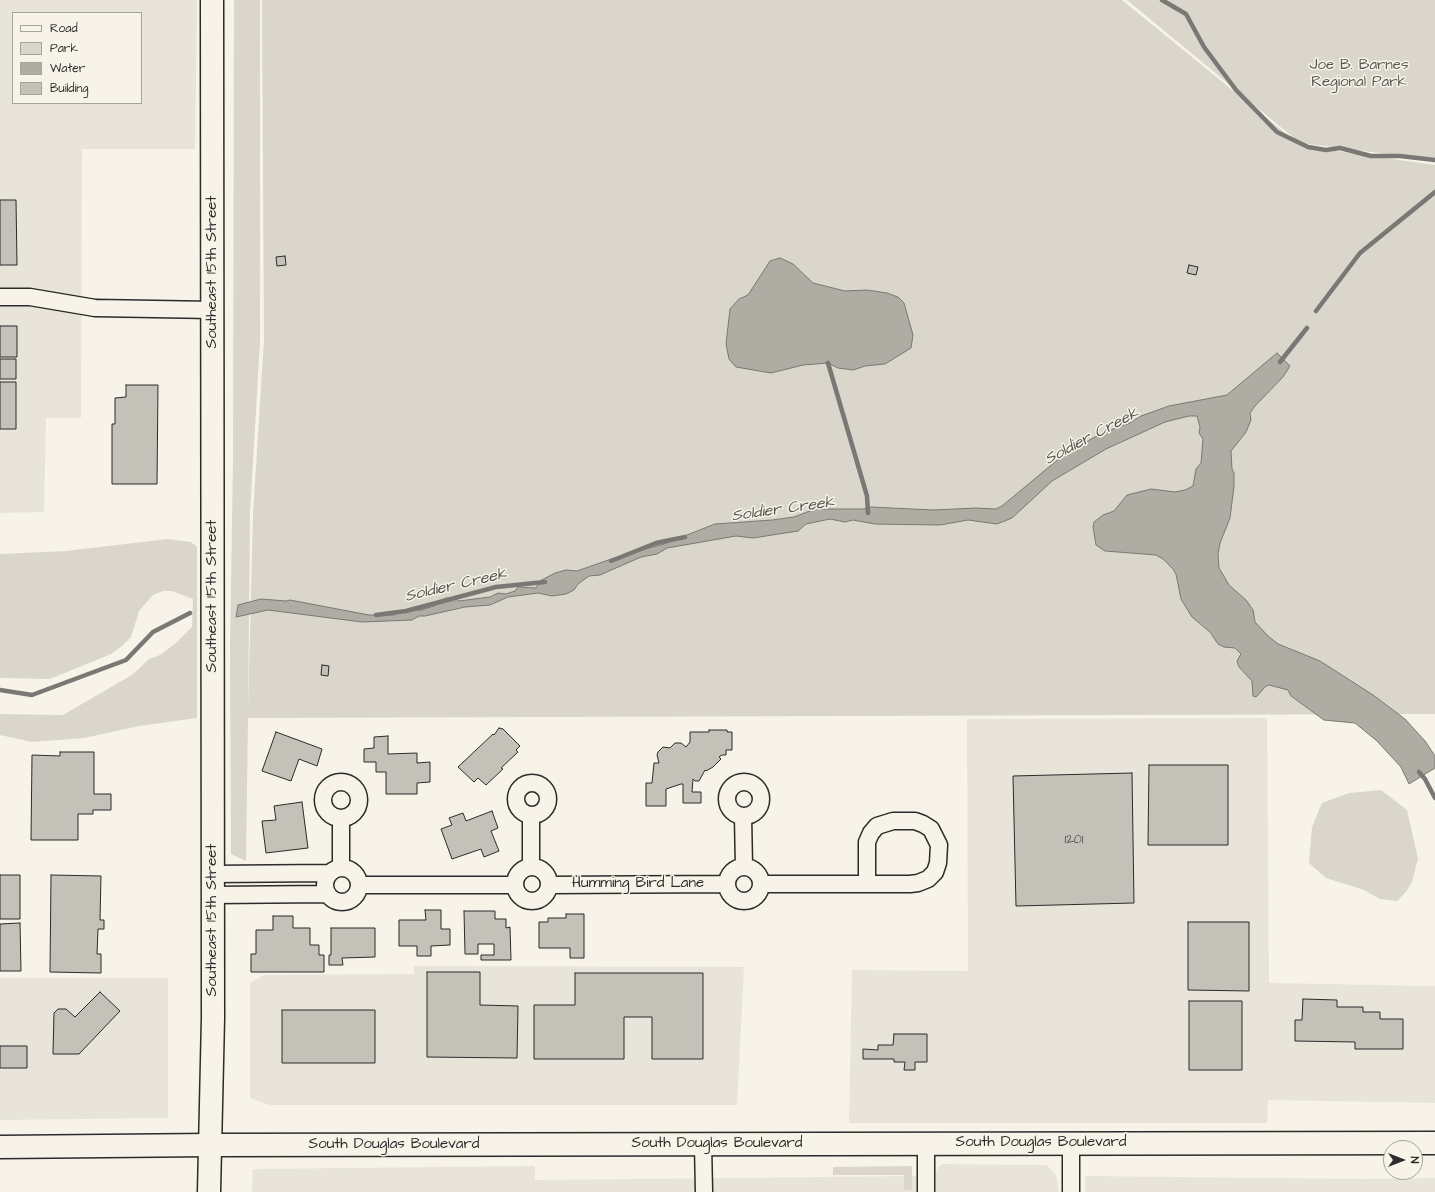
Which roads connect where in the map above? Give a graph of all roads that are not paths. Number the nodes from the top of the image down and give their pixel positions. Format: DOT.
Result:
graph roads {
  1 [pos="212,0"];
  2 [pos="0,297"];
  3 [pos="213,310"];
  4 [pos="531,816"];
  5 [pos="743,816"];
  6 [pos="341,818"];
  7 [pos="531,867"];
  8 [pos="744,867"];
  9 [pos="335,870"];
  10 [pos="268,873"];
  11 [pos="213,874"];
  12 [pos="727,884"];
  13 [pos="761,884"];
  14 [pos="867,884"];
  15 [pos="359,885"];
  16 [pos="515,885"];
  17 [pos="549,885"];
  18 [pos="327,894"];
  19 [pos="213,895"];
  20 [pos="268,895"];
  21 [pos="926,1143"];
  22 [pos="1435,1143"];
  23 [pos="703,1144"];
  24 [pos="1070,1144"];
  25 [pos="211,1145"];
  26 [pos="0,1147"];
  27 [pos="209,1192"];
  28 [pos="704,1192"];
  29 [pos="926,1192"];
  30 [pos="1070,1192"];
  1 -- 3 [label="main road, Southeast 15th Street"];
  2 -- 3 [label="street"];
  3 -- 11 [label="main road, Southeast 15th Street"];
  4 -- 7 [label="street"];
  5 -- 8 [label="street"];
  6 -- 9 [label="street"];
  7 -- 16 [label="street"];
  7 -- 17 [label="street"];
  8 -- 12 [label="street"];
  8 -- 13 [label="street"];
  9 -- 10 [label="street"];
  9 -- 15 [label="street"];
  9 -- 18 [label="street"];
  10 -- 11 [label="street"];
  10 -- 20 [label="street"];
  11 -- 19 [label="main road, Southeast 15th Street"];
  12 -- 13 [label="street"];
  12 -- 17 [label="street, Humming Bird Lane"];
  13 -- 14 [label="street"];
  14 -- 14 [label="street"];
  15 -- 16 [label="street"];
  15 -- 18 [label="street"];
  16 -- 17 [label="street"];
  18 -- 20 [label="street"];
  19 -- 20 [label="street"];
  19 -- 25 [label="main road, Southeast 15th Street"];
  21 -- 23 [label="main road, South Douglas Boulevard"];
  21 -- 24 [label="main road, South Douglas Boulevard"];
  21 -- 29 [label="street"];
  22 -- 24 [label="main road, South Douglas Boulevard"];
  23 -- 25 [label="main road, South Douglas Boulevard"];
  23 -- 28 [label="street"];
  24 -- 30 [label="street"];
  25 -- 26 [label="main road, South Douglas Boulevard"];
  25 -- 27 [label="main road, Southeast 15th Street"];
}
